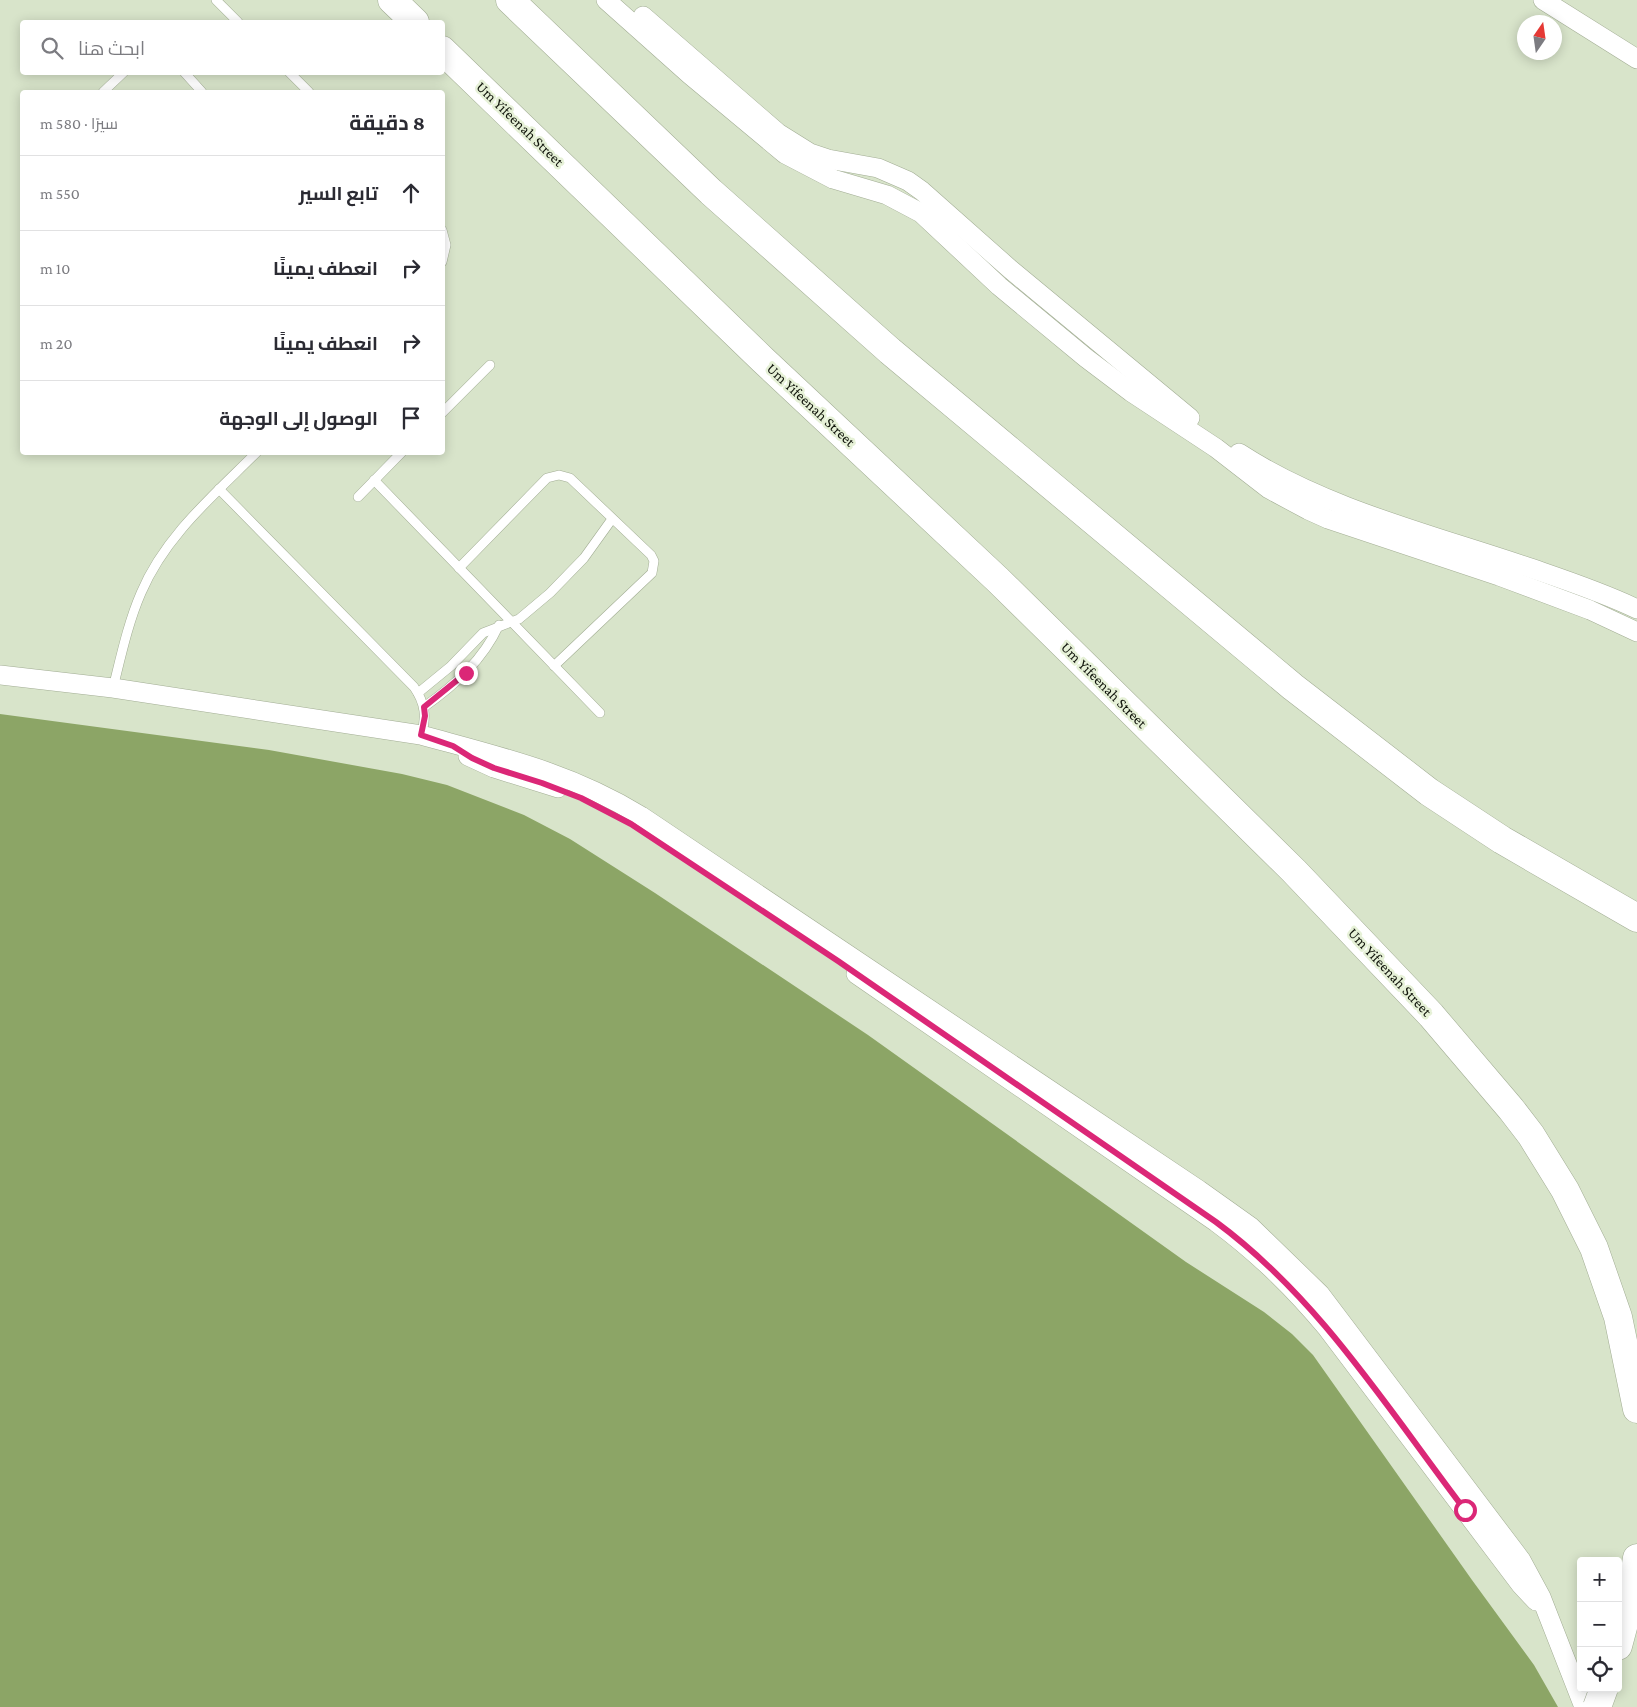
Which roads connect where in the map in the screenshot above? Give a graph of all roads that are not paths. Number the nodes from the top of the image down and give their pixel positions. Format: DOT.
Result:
graph roads {
  1 [pos="216,0"];
  2 [pos="392,0"];
  3 [pos="510,0"];
  4 [pos="606,0"];
  5 [pos="625,0"];
  6 [pos="1543,0"];
  7 [pos="236,20"];
  8 [pos="413,20"];
  9 [pos="445,53"];
  10 [pos="1637,59"];
  11 [pos="121,75"];
  12 [pos="187,75"];
  13 [pos="292,75"];
  14 [pos="105,90"];
  15 [pos="200,90"];
  16 [pos="307,90"];
  17 [pos="490,365"];
  18 [pos="445,410"];
  19 [pos="253,455"];
  20 [pos="399,455"];
  21 [pos="1237,458"];
  22 [pos="374,480"];
  23 [pos="220,489"];
  24 [pos="358,497"];
  25 [pos="612,519"];
  26 [pos="459,568"];
  27 [pos="1637,609"];
  28 [pos="512,622"];
  29 [pos="499,625"];
  30 [pos="1637,632"];
  31 [pos="554,666"];
  32 [pos="0,675"];
  33 [pos="113,688"];
  34 [pos="418,693"];
  35 [pos="424,707"];
  36 [pos="600,713"];
  37 [pos="421,735"];
  38 [pos="1637,918"];
  39 [pos="1637,1409"];
  40 [pos="1637,1558"];
  41 [pos="1622,1631"];
  42 [pos="1574,1663"];
  43 [pos="1602,1692"];
  44 [pos="1603,1692"];
  45 [pos="1584,1707"];
  46 [pos="1597,1707"];
  47 [pos="1612,1707"];
  1 -- 7 [label="lane"];
  2 -- 8 [label="main road"];
  3 -- 38 [label="main road"];
  4 -- 21 [label="street"];
  5 -- 21 [label="street"];
  6 -- 10 [label="street"];
  9 -- 39 [label="main road, Um Yifeenah Street"];
  11 -- 14 [label="lane"];
  12 -- 15 [label="lane"];
  13 -- 16 [label="lane"];
  17 -- 18 [label="lane"];
  19 -- 23 [label="lane"];
  20 -- 22 [label="lane"];
  21 -- 27 [label="street"];
  21 -- 30 [label="street"];
  22 -- 24 [label="lane"];
  22 -- 26 [label="lane"];
  23 -- 33 [label="lane"];
  23 -- 34 [label="lane"];
  25 -- 26 [label="lane"];
  25 -- 28 [label="lane"];
  25 -- 31 [label="lane"];
  26 -- 28 [label="lane"];
  28 -- 29 [label="lane"];
  28 -- 31 [label="lane"];
  29 -- 34 [label="lane"];
  29 -- 35 [label="lane"];
  31 -- 36 [label="lane"];
  32 -- 33 [label="street"];
  33 -- 37 [label="street"];
  34 -- 35 [label="lane"];
  35 -- 37 [label="lane"];
  37 -- 42 [label="street"];
  40 -- 41 [label="main road"];
  42 -- 45 [label="street"];
  43 -- 47 [label="street"];
  44 -- 46 [label="main road, bridge"];
}
